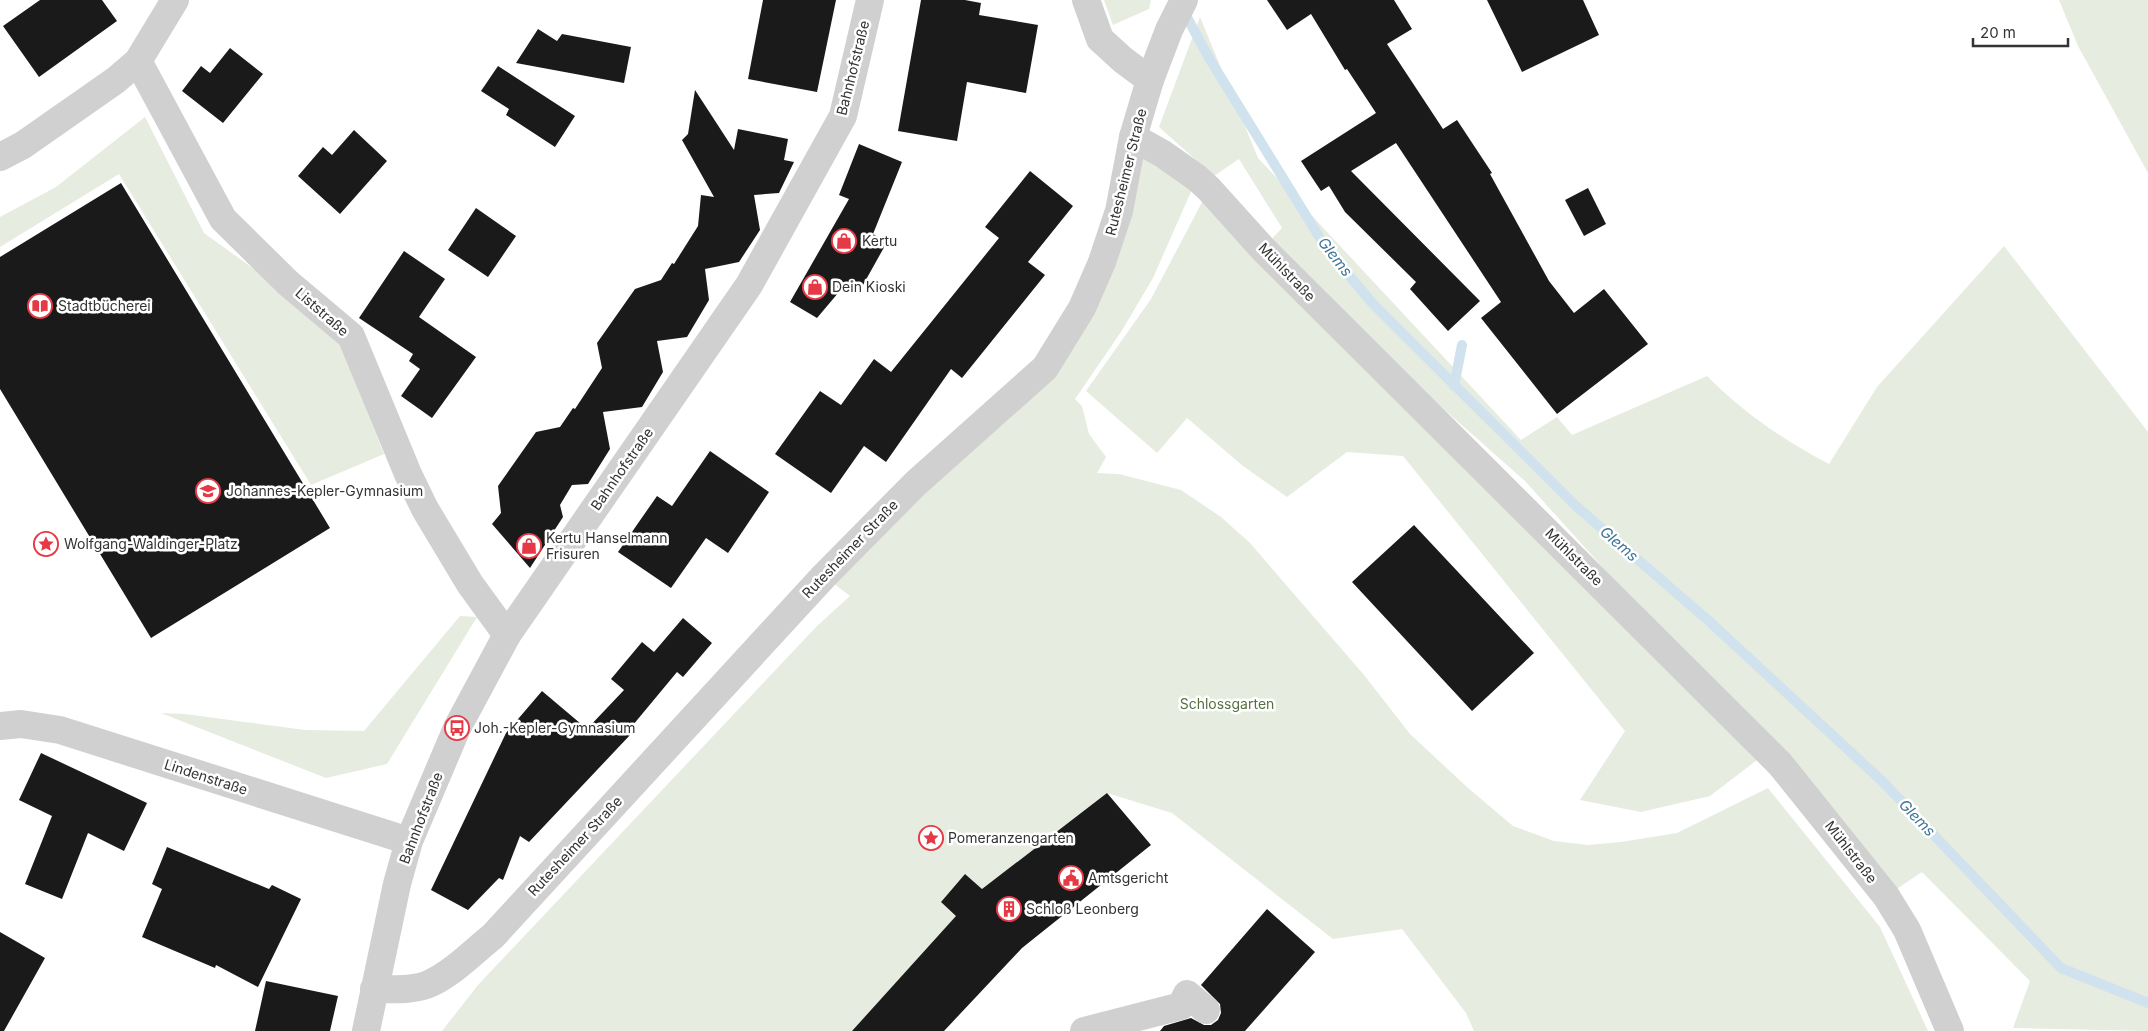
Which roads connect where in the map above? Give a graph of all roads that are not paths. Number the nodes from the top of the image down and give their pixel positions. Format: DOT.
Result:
graph roads {
  1 [pos="175,0"];
  2 [pos="870,0"];
  3 [pos="1086,0"];
  4 [pos="1184,0"];
  5 [pos="138,61"];
  6 [pos="1150,80"];
  7 [pos="1133,137"];
  8 [pos="0,158"];
  9 [pos="507,634"];
  10 [pos="0,726"];
  11 [pos="409,841"];
  12 [pos="374,988"];
  13 [pos="1206,1010"];
  14 [pos="366,1031"];
  15 [pos="1084,1031"];
  16 [pos="1950,1031"];
  1 -- 5 [label="street"];
  2 -- 9 [label="street, Bahnhofstraße"];
  3 -- 6 [label="street"];
  4 -- 6 [label="street, Rutesheimer Straße"];
  5 -- 8 [label="street"];
  5 -- 9 [label="street, Liststraße"];
  6 -- 7 [label="street, Rutesheimer Straße"];
  7 -- 12 [label="street, Rutesheimer Straße"];
  7 -- 16 [label="street, Mühlstraße"];
  9 -- 11 [label="street, Bahnhofstraße"];
  10 -- 11 [label="street, Lindenstraße"];
  11 -- 12 [label="street, Bahnhofstraße"];
  12 -- 14 [label="street, Bahnhofstraße"];
  13 -- 15 [label="street"];
}
